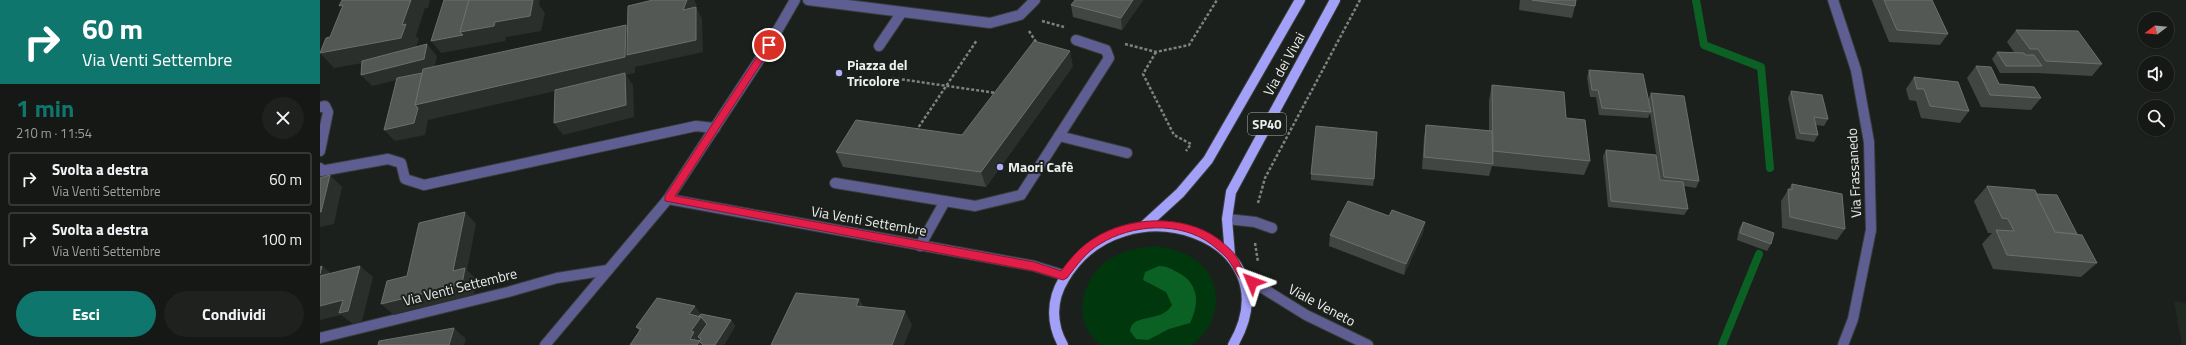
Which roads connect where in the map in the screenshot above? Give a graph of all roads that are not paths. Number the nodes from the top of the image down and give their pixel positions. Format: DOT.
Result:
graph roads {
  1 [pos="795,0"];
  2 [pos="808,0"];
  3 [pos="1035,0"];
  4 [pos="1300,0"];
  5 [pos="1335,0"];
  6 [pos="1833,0"];
  7 [pos="902,12"];
  8 [pos="1076,40"];
  9 [pos="879,46"];
  10 [pos="320,107"];
  11 [pos="715,128"];
  12 [pos="1059,136"];
  13 [pos="320,151"];
  14 [pos="1126,153"];
  15 [pos="320,168"];
  16 [pos="835,183"];
  17 [pos="668,199"];
  18 [pos="945,201"];
  19 [pos="1227,219"];
  20 [pos="1145,225"];
  21 [pos="1272,228"];
  22 [pos="920,246"];
  23 [pos="1230,255"];
  24 [pos="608,270"];
  25 [pos="1063,276"];
  26 [pos="1243,276"];
  27 [pos="320,338"];
  28 [pos="545,345"];
  29 [pos="1063,345"];
  30 [pos="1233,345"];
  31 [pos="1368,345"];
  32 [pos="1843,345"];
  1 -- 11 [label="street"];
  2 -- 7 [label="street"];
  3 -- 7 [label="street"];
  4 -- 20 [label="main road, Via dei Vivai / SP40"];
  5 -- 19 [label="main road, Via dei Vivai / SP40"];
  6 -- 32 [label="street, Via Frassanedo"];
  7 -- 9 [label="street"];
  8 -- 12 [label="street"];
  10 -- 13 [label="street"];
  11 -- 15 [label="street"];
  11 -- 17 [label="street"];
  12 -- 14 [label="street"];
  12 -- 18 [label="street"];
  16 -- 18 [label="street"];
  17 -- 22 [label="street, Via Venti Settembre"];
  17 -- 24 [label="street"];
  18 -- 22 [label="street"];
  19 -- 21 [label="street"];
  19 -- 23 [label="main road, Via dei Vivai / SP40"];
  20 -- 23 [label="main road, SP40"];
  20 -- 25 [label="main road, SP40"];
  22 -- 25 [label="street, Via Venti Settembre"];
  23 -- 26 [label="main road, SP40"];
  24 -- 27 [label="street, Via Venti Settembre"];
  24 -- 28 [label="street"];
  25 -- 29 [label="main road, SP40"];
  26 -- 30 [label="main road, SP40"];
  26 -- 31 [label="street, Viale Veneto"];
}
